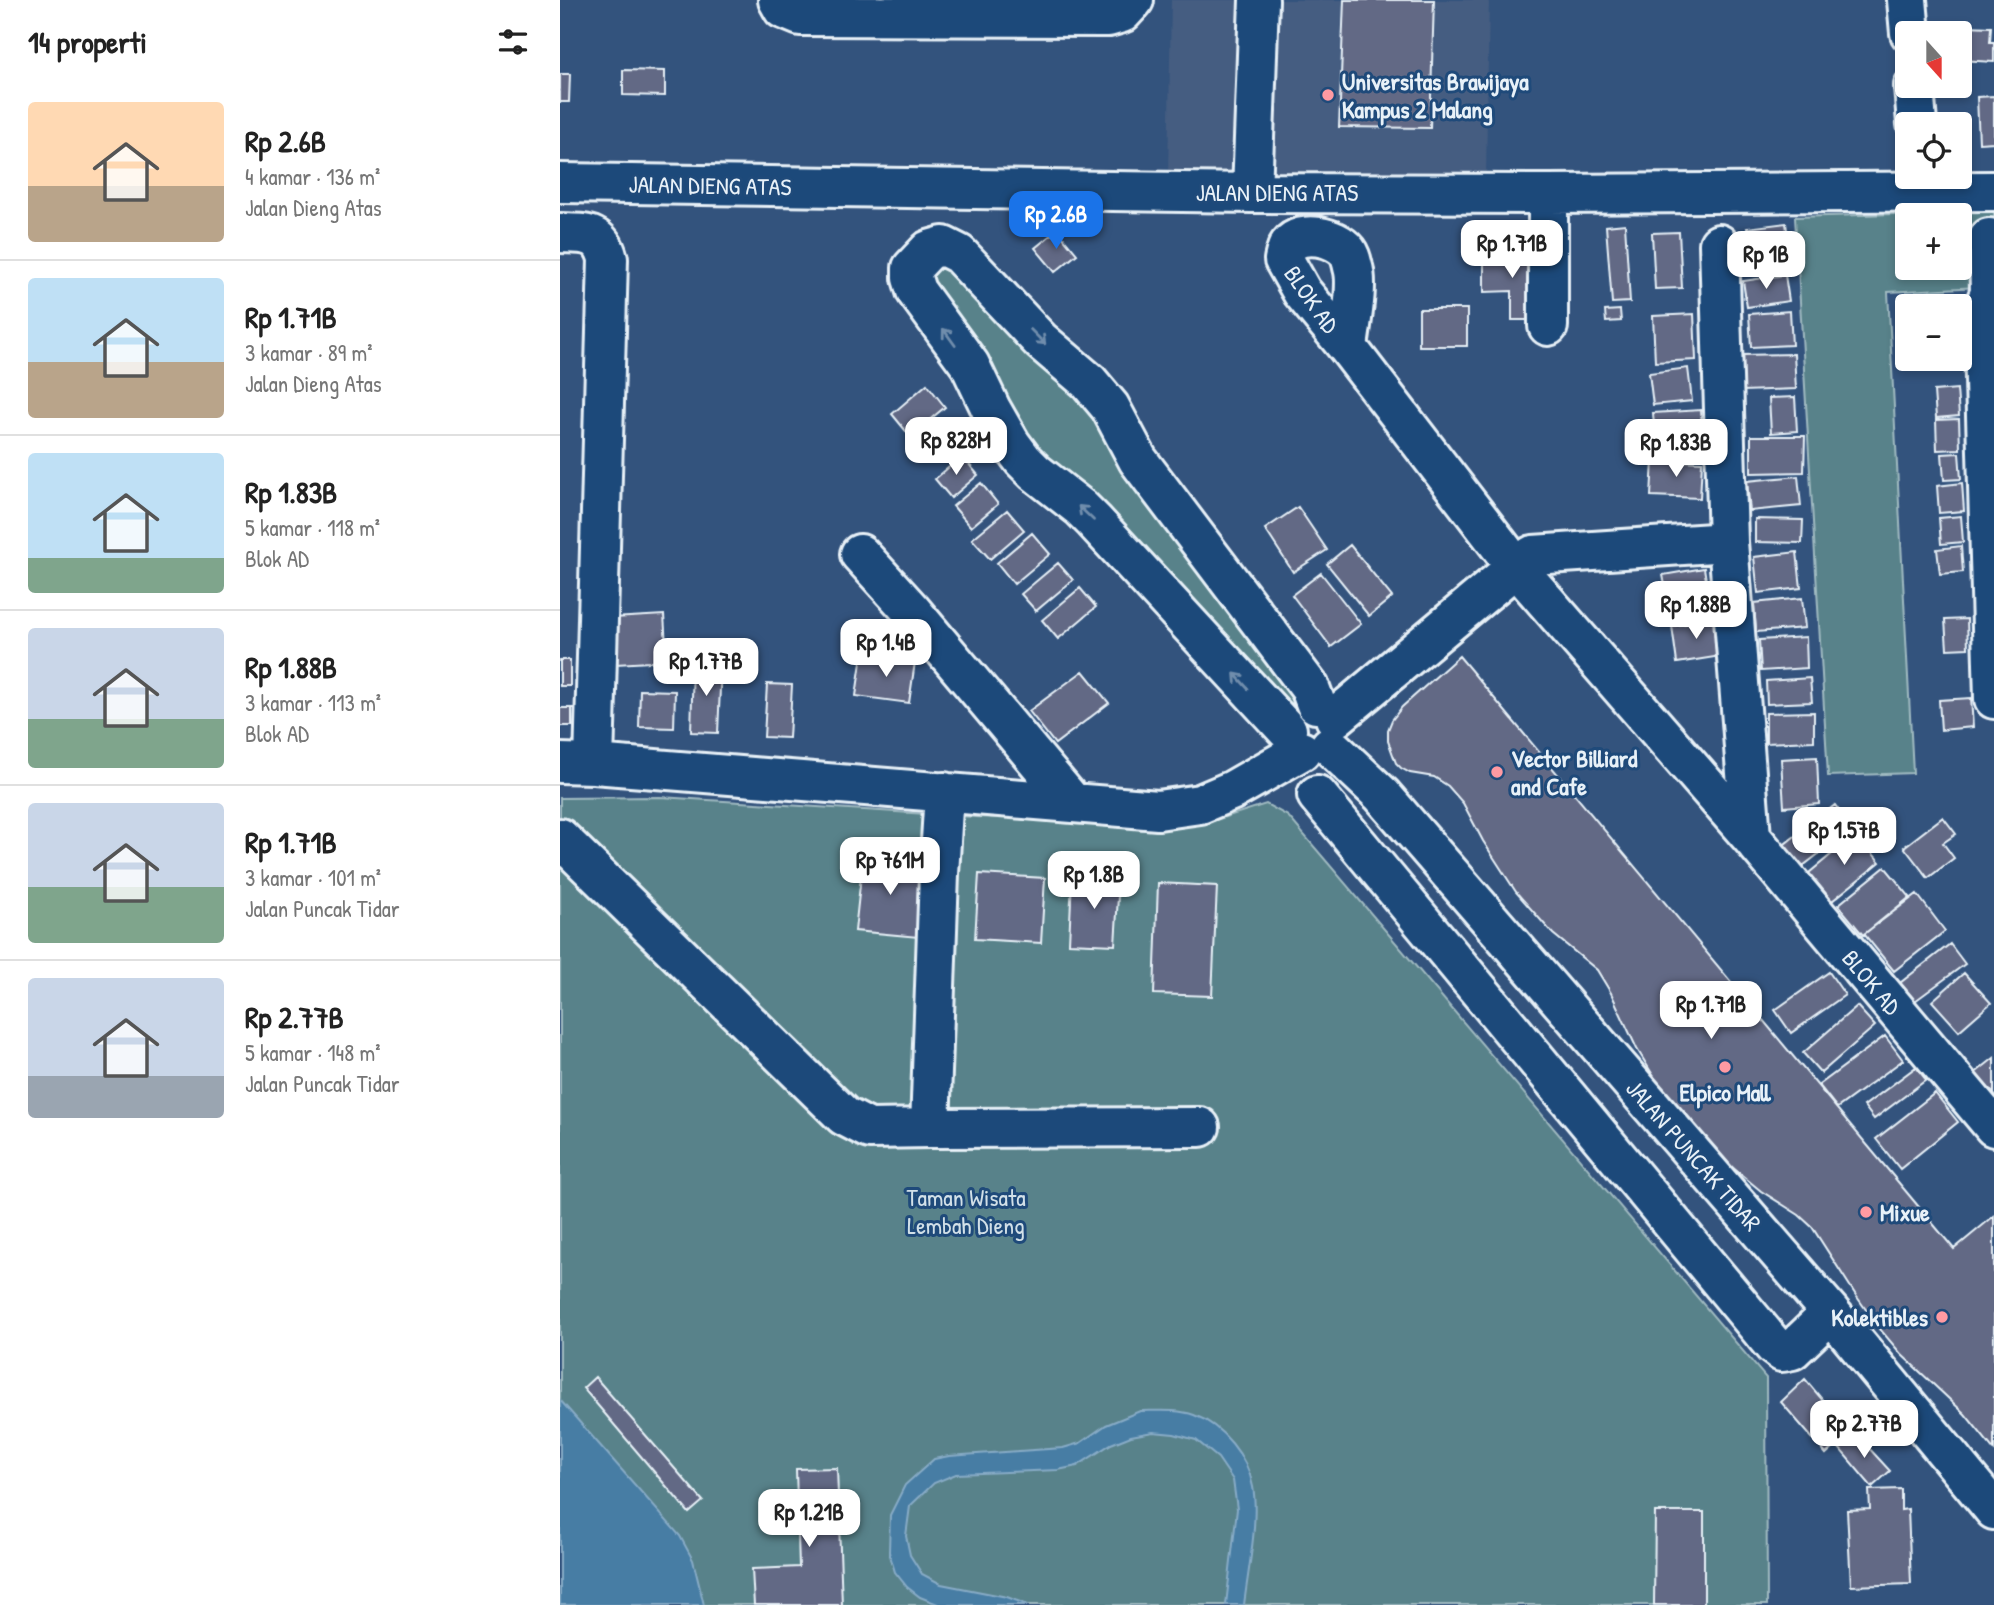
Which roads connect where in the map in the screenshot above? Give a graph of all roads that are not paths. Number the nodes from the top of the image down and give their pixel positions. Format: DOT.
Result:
graph roads {
  1 [pos="778,0"];
  2 [pos="1134,0"];
  3 [pos="1259,0"];
  4 [pos="1907,0"];
  5 [pos="1909,21"];
  6 [pos="560,183"];
  7 [pos="1895,186"];
  8 [pos="1972,189"];
  9 [pos="1994,191"];
  10 [pos="1252,193"];
  11 [pos="1548,194"];
  12 [pos="560,233"];
  13 [pos="1989,237"];
  14 [pos="1719,244"];
  15 [pos="1548,326"];
  16 [pos="1348,348"];
  17 [pos="1728,542"];
  18 [pos="860,554"];
  19 [pos="1503,579"];
  20 [pos="1994,699"];
  21 [pos="1314,730"];
  22 [pos="577,763"];
  23 [pos="944,792"];
  24 [pos="1317,794"];
  25 [pos="1072,802"];
  26 [pos="1751,837"];
  27 [pos="560,838"];
  28 [pos="1200,1127"];
  29 [pos="1994,1127"];
  30 [pos="930,1128"];
  31 [pos="1832,1313"];
  32 [pos="1994,1510"];
  1 -- 2 [label="street"];
  3 -- 10 [label="street"];
  4 -- 5 [label="street"];
  6 -- 10 [label="street, JALAN DIENG ATAS"];
  7 -- 11 [label="street, JALAN DIENG ATAS"];
  8 -- 9 [label="street, JALAN DIENG ATAS"];
  10 -- 11 [label="street, JALAN DIENG ATAS"];
  11 -- 15 [label="street"];
  12 -- 22 [label="street"];
  13 -- 20 [label="street"];
  14 -- 17 [label="street"];
  16 -- 19 [label="street, BLOK AD"];
  17 -- 19 [label="street"];
  17 -- 26 [label="street"];
  18 -- 25 [label="street"];
  19 -- 21 [label="street"];
  19 -- 26 [label="street, BLOK AD"];
  21 -- 21 [label="street, one-way"];
  21 -- 25 [label="street"];
  21 -- 31 [label="street, JALAN PUNCAK TIDAR"];
  22 -- 23 [label="street"];
  23 -- 25 [label="street"];
  23 -- 30 [label="street"];
  24 -- 31 [label="street"];
  26 -- 29 [label="street, BLOK AD"];
  27 -- 30 [label="street"];
  28 -- 30 [label="street"];
  31 -- 32 [label="street, JALAN PUNCAK TIDAR"];
}
